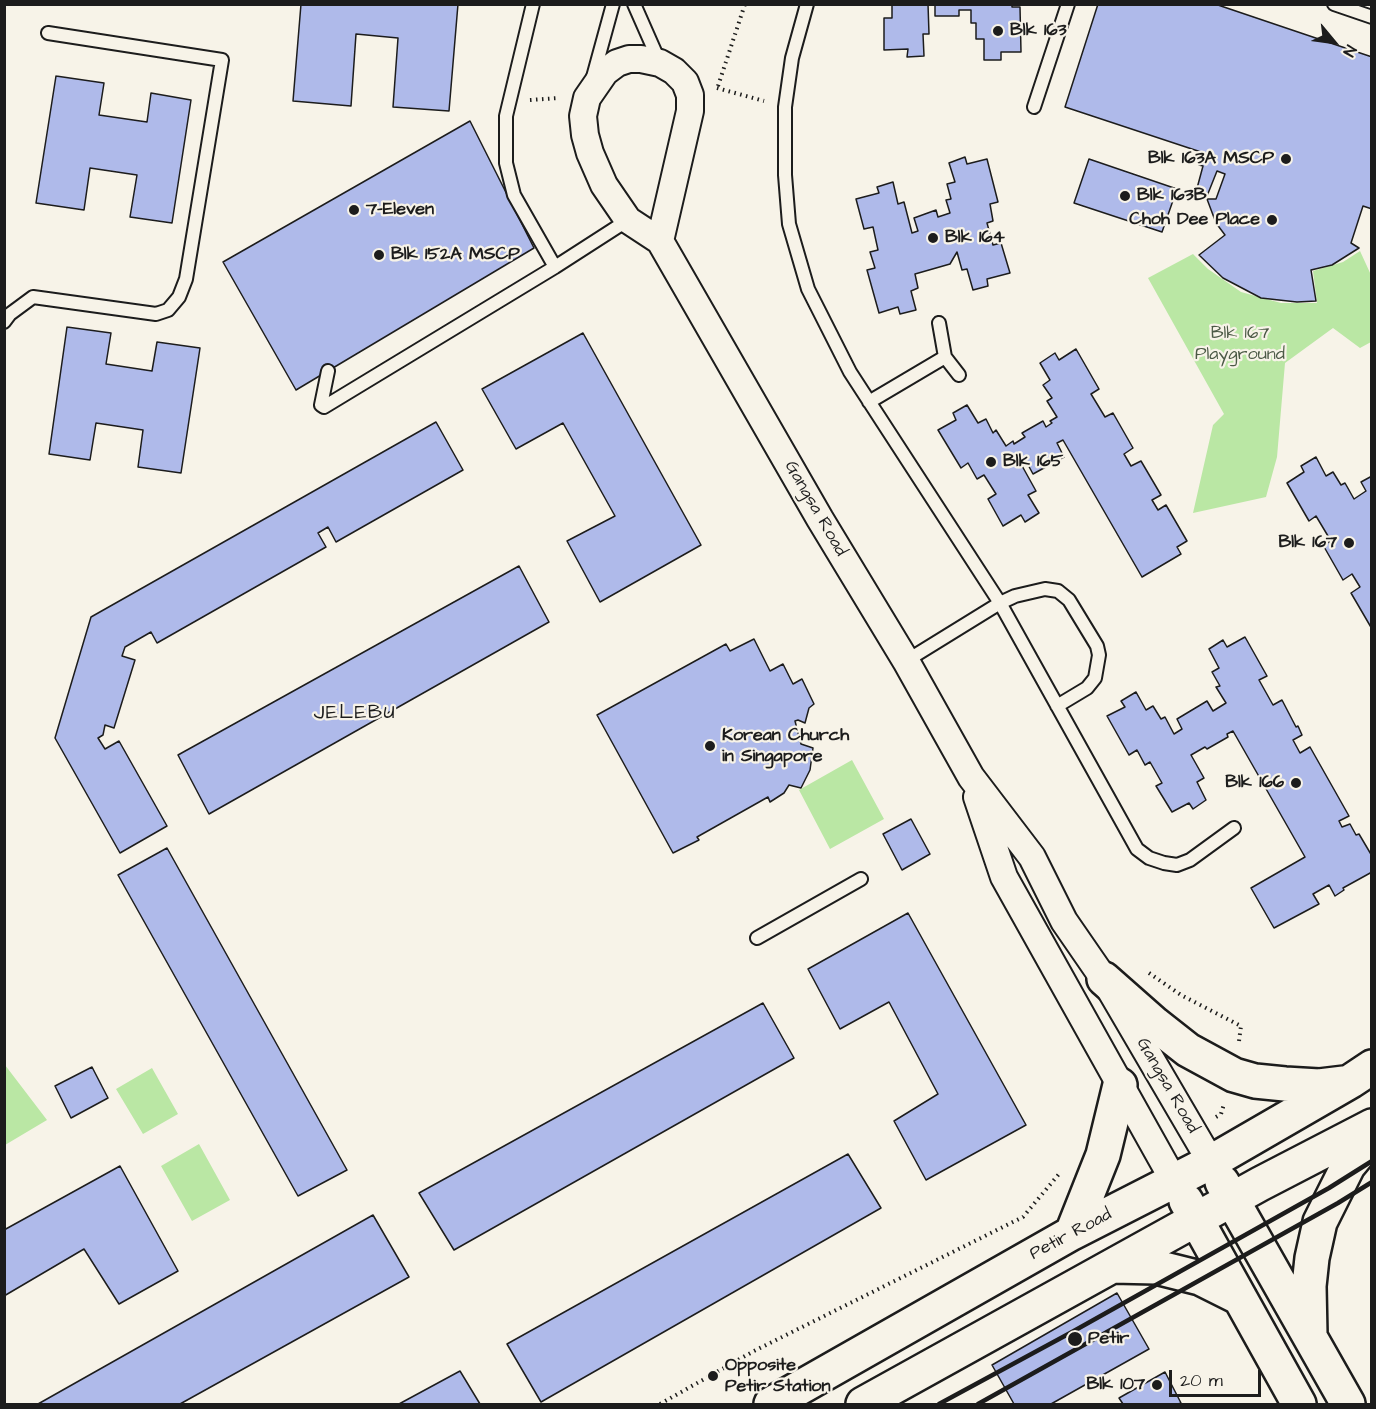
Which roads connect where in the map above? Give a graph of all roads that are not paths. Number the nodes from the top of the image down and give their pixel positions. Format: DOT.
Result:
graph roads {
  1 [pos="532,4"];
  2 [pos="613,4"];
  3 [pos="634,4"];
  4 [pos="807,4"];
  5 [pos="1068,4"];
  6 [pos="1334,4"];
  7 [pos="1371,17"];
  8 [pos="48,33"];
  9 [pos="660,63"];
  10 [pos="587,98"];
  11 [pos="1034,106"];
  12 [pos="628,220"];
  13 [pos="660,241"];
  14 [pos="555,267"];
  15 [pos="4,322"];
  16 [pos="939,323"];
  17 [pos="945,357"];
  18 [pos="328,371"];
  19 [pos="959,375"];
  20 [pos="869,402"];
  21 [pos="1000,603"];
  22 [pos="906,661"];
  23 [pos="1057,706"];
  24 [pos="971,777"];
  25 [pos="1234,828"];
  26 [pos="861,879"];
  27 [pos="757,938"];
  28 [pos="1104,979"];
  29 [pos="1361,1074"];
  30 [pos="1120,1084"];
  31 [pos="1371,1126"];
  32 [pos="1371,1137"];
  33 [pos="1211,1162"];
  34 [pos="1174,1181"];
  35 [pos="1233,1200"];
  36 [pos="1197,1221"];
  37 [pos="1072,1233"];
  38 [pos="1112,1266"];
  39 [pos="1240,1298"];
  40 [pos="1311,1339"];
  41 [pos="771,1404"];
  42 [pos="862,1404"];
  43 [pos="1299,1404"];
  44 [pos="1347,1404"];
  1 -- 14 [label="lane"];
  2 -- 10 [label="lane"];
  3 -- 9 [label="lane"];
  4 -- 20 [label="lane"];
  5 -- 11 [label="lane"];
  6 -- 7 [label="lane"];
  8 -- 15 [label="lane"];
  9 -- 10 [label="street, Gangsa Road"];
  9 -- 13 [label="street, Gangsa Road"];
  10 -- 12 [label="street, Gangsa Road"];
  12 -- 13 [label="street, Gangsa Road"];
  12 -- 14 [label="lane"];
  13 -- 22 [label="street, Gangsa Road"];
  14 -- 18 [label="lane"];
  16 -- 17 [label="lane"];
  17 -- 19 [label="lane"];
  17 -- 20 [label="lane"];
  20 -- 21 [label="lane"];
  21 -- 22 [label="lane"];
  21 -- 23 [label="lane"];
  21 -- 23 [label="lane"];
  22 -- 24 [label="street, Gangsa Road"];
  23 -- 25 [label="lane"];
  24 -- 28 [label="street, Gangsa Road"];
  24 -- 30 [label="street, Gangsa Road"];
  26 -- 27 [label="lane"];
  28 -- 29 [label="main road"];
  28 -- 33 [label="street, Gangsa Road"];
  29 -- 33 [label="main road, Petir Road"];
  30 -- 34 [label="street, Gangsa Road"];
  30 -- 37 [label="main road"];
  31 -- 35 [label="main road"];
  32 -- 40 [label="main road"];
  33 -- 34 [label="main road, Petir Road"];
  33 -- 35 [label="main road, Gangsa Road"];
  34 -- 36 [label="main road, Gangsa Road"];
  34 -- 37 [label="main road, Petir Road"];
  35 -- 36 [label="main road"];
  35 -- 40 [label="main road, Gangsa Road"];
  36 -- 38 [label="main road"];
  36 -- 39 [label="main road, Gangsa Road"];
  37 -- 41 [label="main road, Petir Road"];
  38 -- 39 [label="main road"];
  38 -- 42 [label="main road"];
  39 -- 43 [label="main road, Gangsa Road"];
  40 -- 44 [label="main road, Gangsa Road"];
}
